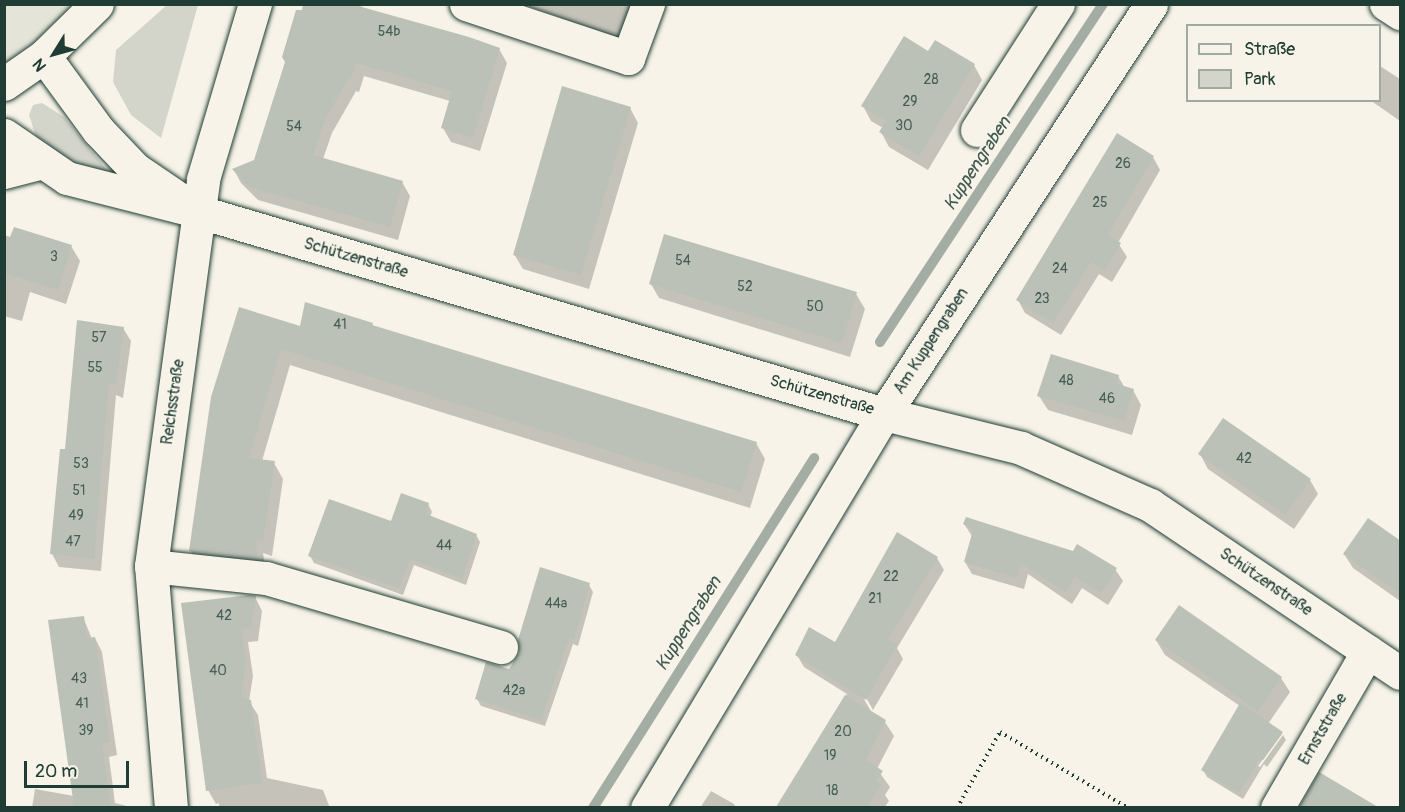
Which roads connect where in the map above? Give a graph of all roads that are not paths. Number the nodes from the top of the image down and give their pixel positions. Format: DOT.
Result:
graph roads {
  1 [pos="97,4"];
  2 [pos="255,4"];
  3 [pos="466,4"];
  4 [pos="648,4"];
  5 [pos="1058,4"];
  6 [pos="1151,4"];
  7 [pos="1386,4"];
  8 [pos="1401,13"];
  9 [pos="44,56"];
  10 [pos="4,84"];
  11 [pos="977,130"];
  12 [pos="4,135"];
  13 [pos="43,162"];
  14 [pos="4,172"];
  15 [pos="200,212"];
  16 [pos="884,414"];
  17 [pos="151,566"];
  18 [pos="501,647"];
  19 [pos="1368,651"];
  20 [pos="1401,674"];
  21 [pos="171,807"];
  22 [pos="647,807"];
  23 [pos="1277,807"];
  1 -- 9 [label="street"];
  2 -- 15 [label="street, Reichsstraße"];
  3 -- 4 [label="street"];
  5 -- 11 [label="street"];
  6 -- 16 [label="street, Am Kuppengraben"];
  7 -- 8 [label="street"];
  9 -- 10 [label="street"];
  9 -- 15 [label="street, Schützenstraße"];
  12 -- 13 [label="street, Schützenstraße"];
  13 -- 14 [label="street"];
  13 -- 15 [label="street, Schützenstraße"];
  15 -- 16 [label="street, Schützenstraße"];
  15 -- 17 [label="street, Reichsstraße"];
  16 -- 19 [label="street, Schützenstraße"];
  16 -- 22 [label="street, Am Kuppengraben"];
  17 -- 18 [label="street"];
  17 -- 21 [label="street, Reichsstraße"];
  19 -- 20 [label="street, Schützenstraße"];
  19 -- 23 [label="street, Ernststraße"];
}
